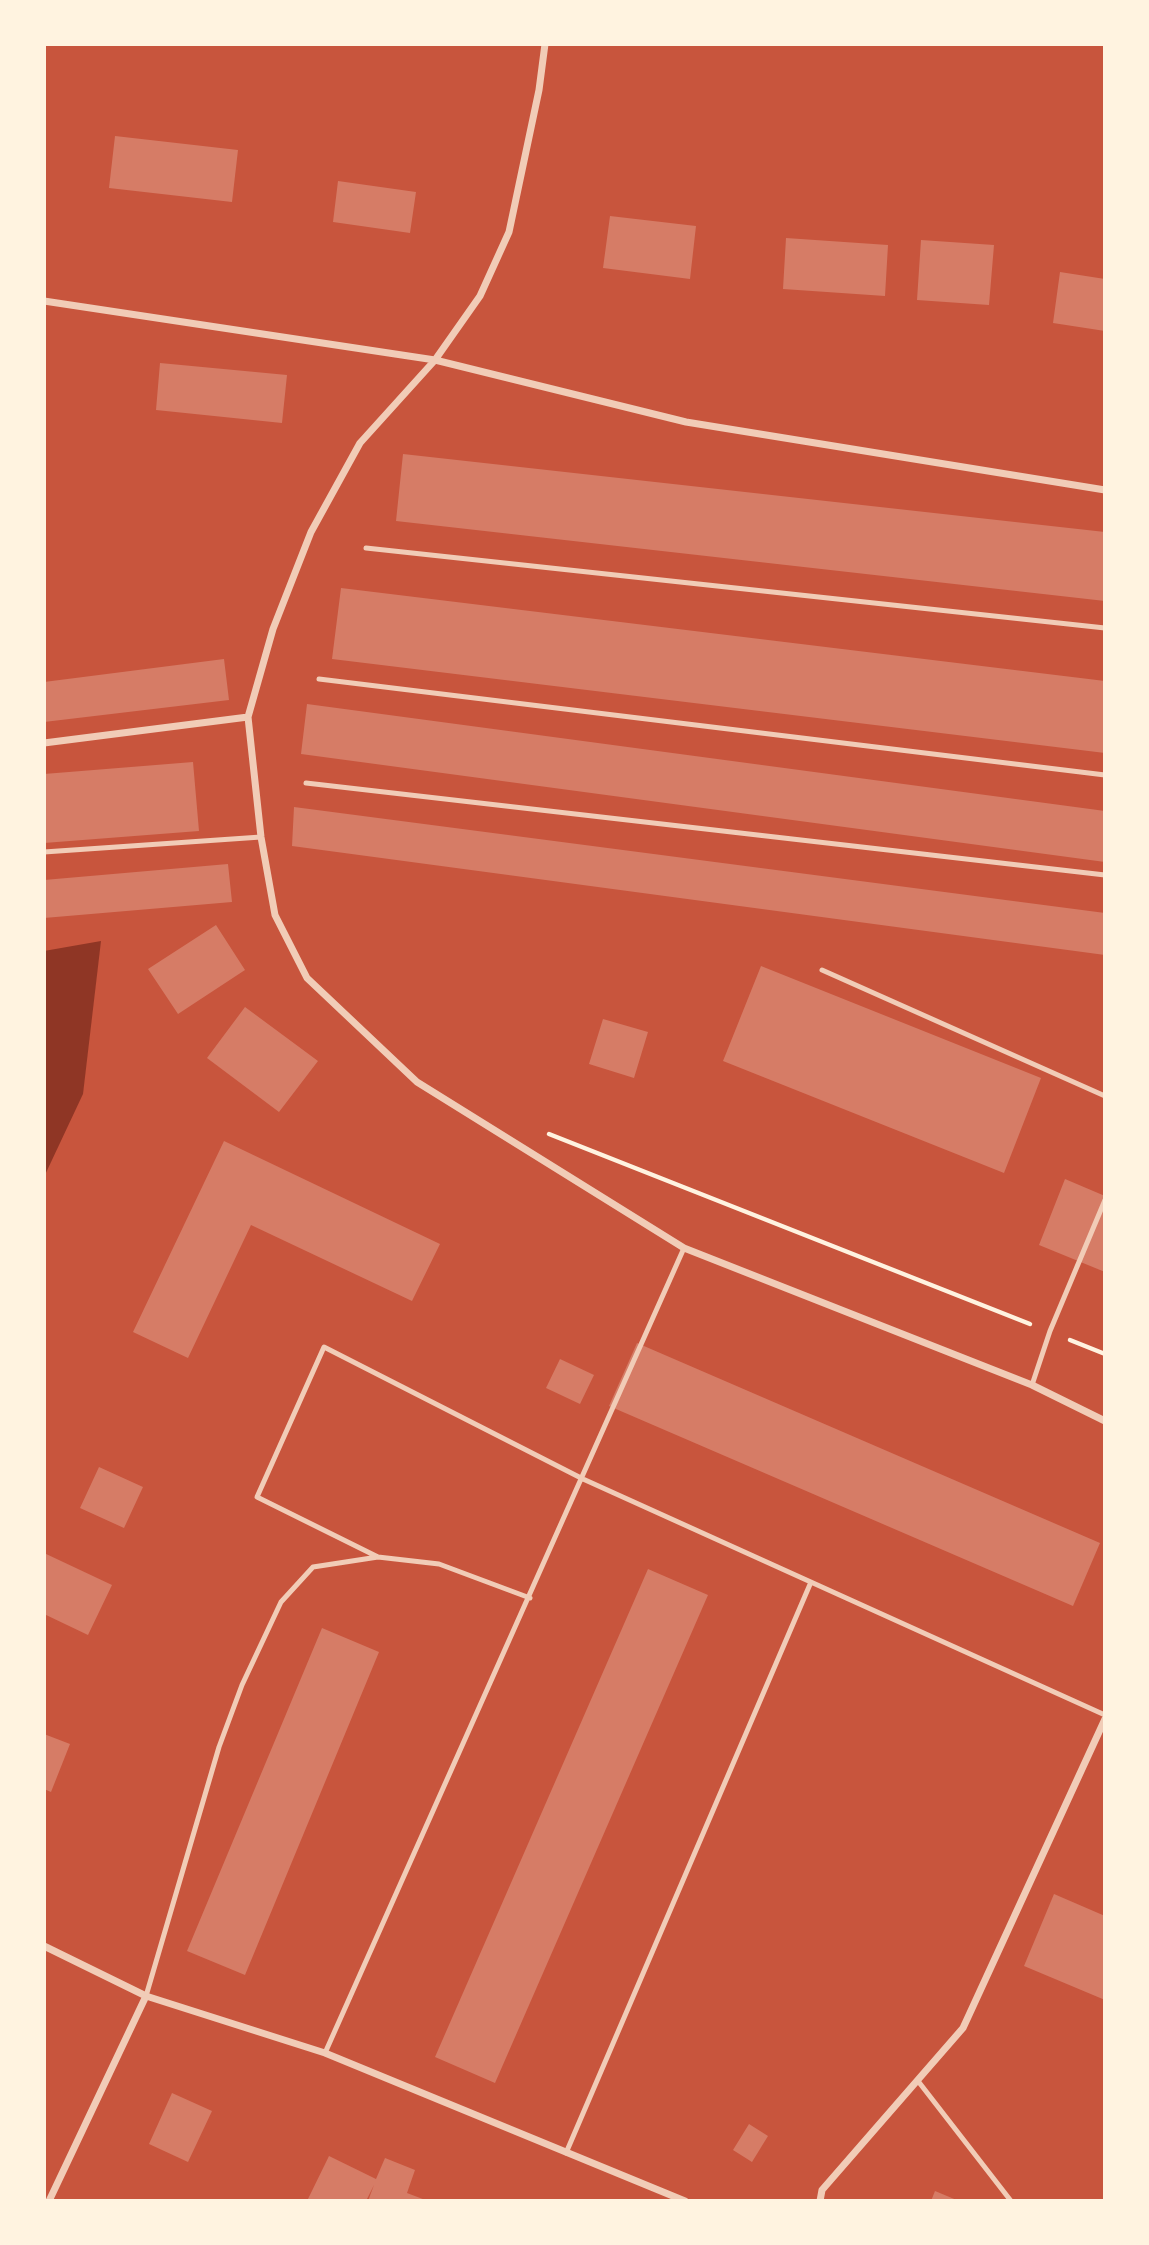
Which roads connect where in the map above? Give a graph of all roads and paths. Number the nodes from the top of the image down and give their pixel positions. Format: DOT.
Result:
graph roads {
  1 [pos="545,44"];
  2 [pos="44,301"];
  3 [pos="435,360"];
  4 [pos="1105,489"];
  5 [pos="366,548"];
  6 [pos="1105,628"];
  7 [pos="319,679"];
  8 [pos="248,718"];
  9 [pos="44,743"];
  10 [pos="1105,775"];
  11 [pos="306,783"];
  12 [pos="261,837"];
  13 [pos="44,852"];
  14 [pos="1105,874"];
  15 [pos="822,970"];
  16 [pos="1105,1096"];
  17 [pos="546,1133"];
  18 [pos="1105,1200"];
  19 [pos="684,1248"];
  20 [pos="1050,1331"];
  21 [pos="1105,1354"];
  22 [pos="1032,1385"];
  23 [pos="1105,1421"];
  24 [pos="583,1479"];
  25 [pos="378,1557"];
  26 [pos="811,1582"];
  27 [pos="530,1598"];
  28 [pos="1105,1717"];
  29 [pos="44,1946"];
  30 [pos="146,1996"];
  31 [pos="325,2053"];
  32 [pos="918,2081"];
  33 [pos="566,2153"];
  34 [pos="49,2201"];
  35 [pos="685,2201"];
  36 [pos="820,2201"];
  37 [pos="1011,2201"];
  1 -- 3 [label="street"];
  2 -- 3 [label="street"];
  3 -- 4 [label="street"];
  3 -- 8 [label="street"];
  5 -- 6 [label="lane"];
  7 -- 10 [label="lane"];
  8 -- 9 [label="street"];
  8 -- 12 [label="street"];
  11 -- 14 [label="lane"];
  12 -- 13 [label="lane"];
  12 -- 19 [label="street"];
  15 -- 16 [label="lane"];
  17 -- 20 [label="path"];
  18 -- 20 [label="lane"];
  19 -- 22 [label="street"];
  19 -- 24 [label="lane"];
  20 -- 21 [label="path"];
  20 -- 22 [label="lane"];
  22 -- 23 [label="street"];
  24 -- 25 [label="lane"];
  24 -- 26 [label="lane"];
  24 -- 27 [label="lane"];
  25 -- 27 [label="lane"];
  25 -- 30 [label="lane"];
  26 -- 28 [label="lane"];
  26 -- 33 [label="lane"];
  27 -- 31 [label="lane"];
  28 -- 32 [label="street"];
  29 -- 30 [label="street"];
  30 -- 31 [label="street"];
  30 -- 34 [label="street"];
  31 -- 33 [label="street"];
  32 -- 36 [label="street"];
  32 -- 37 [label="lane"];
  33 -- 35 [label="street"];
}
